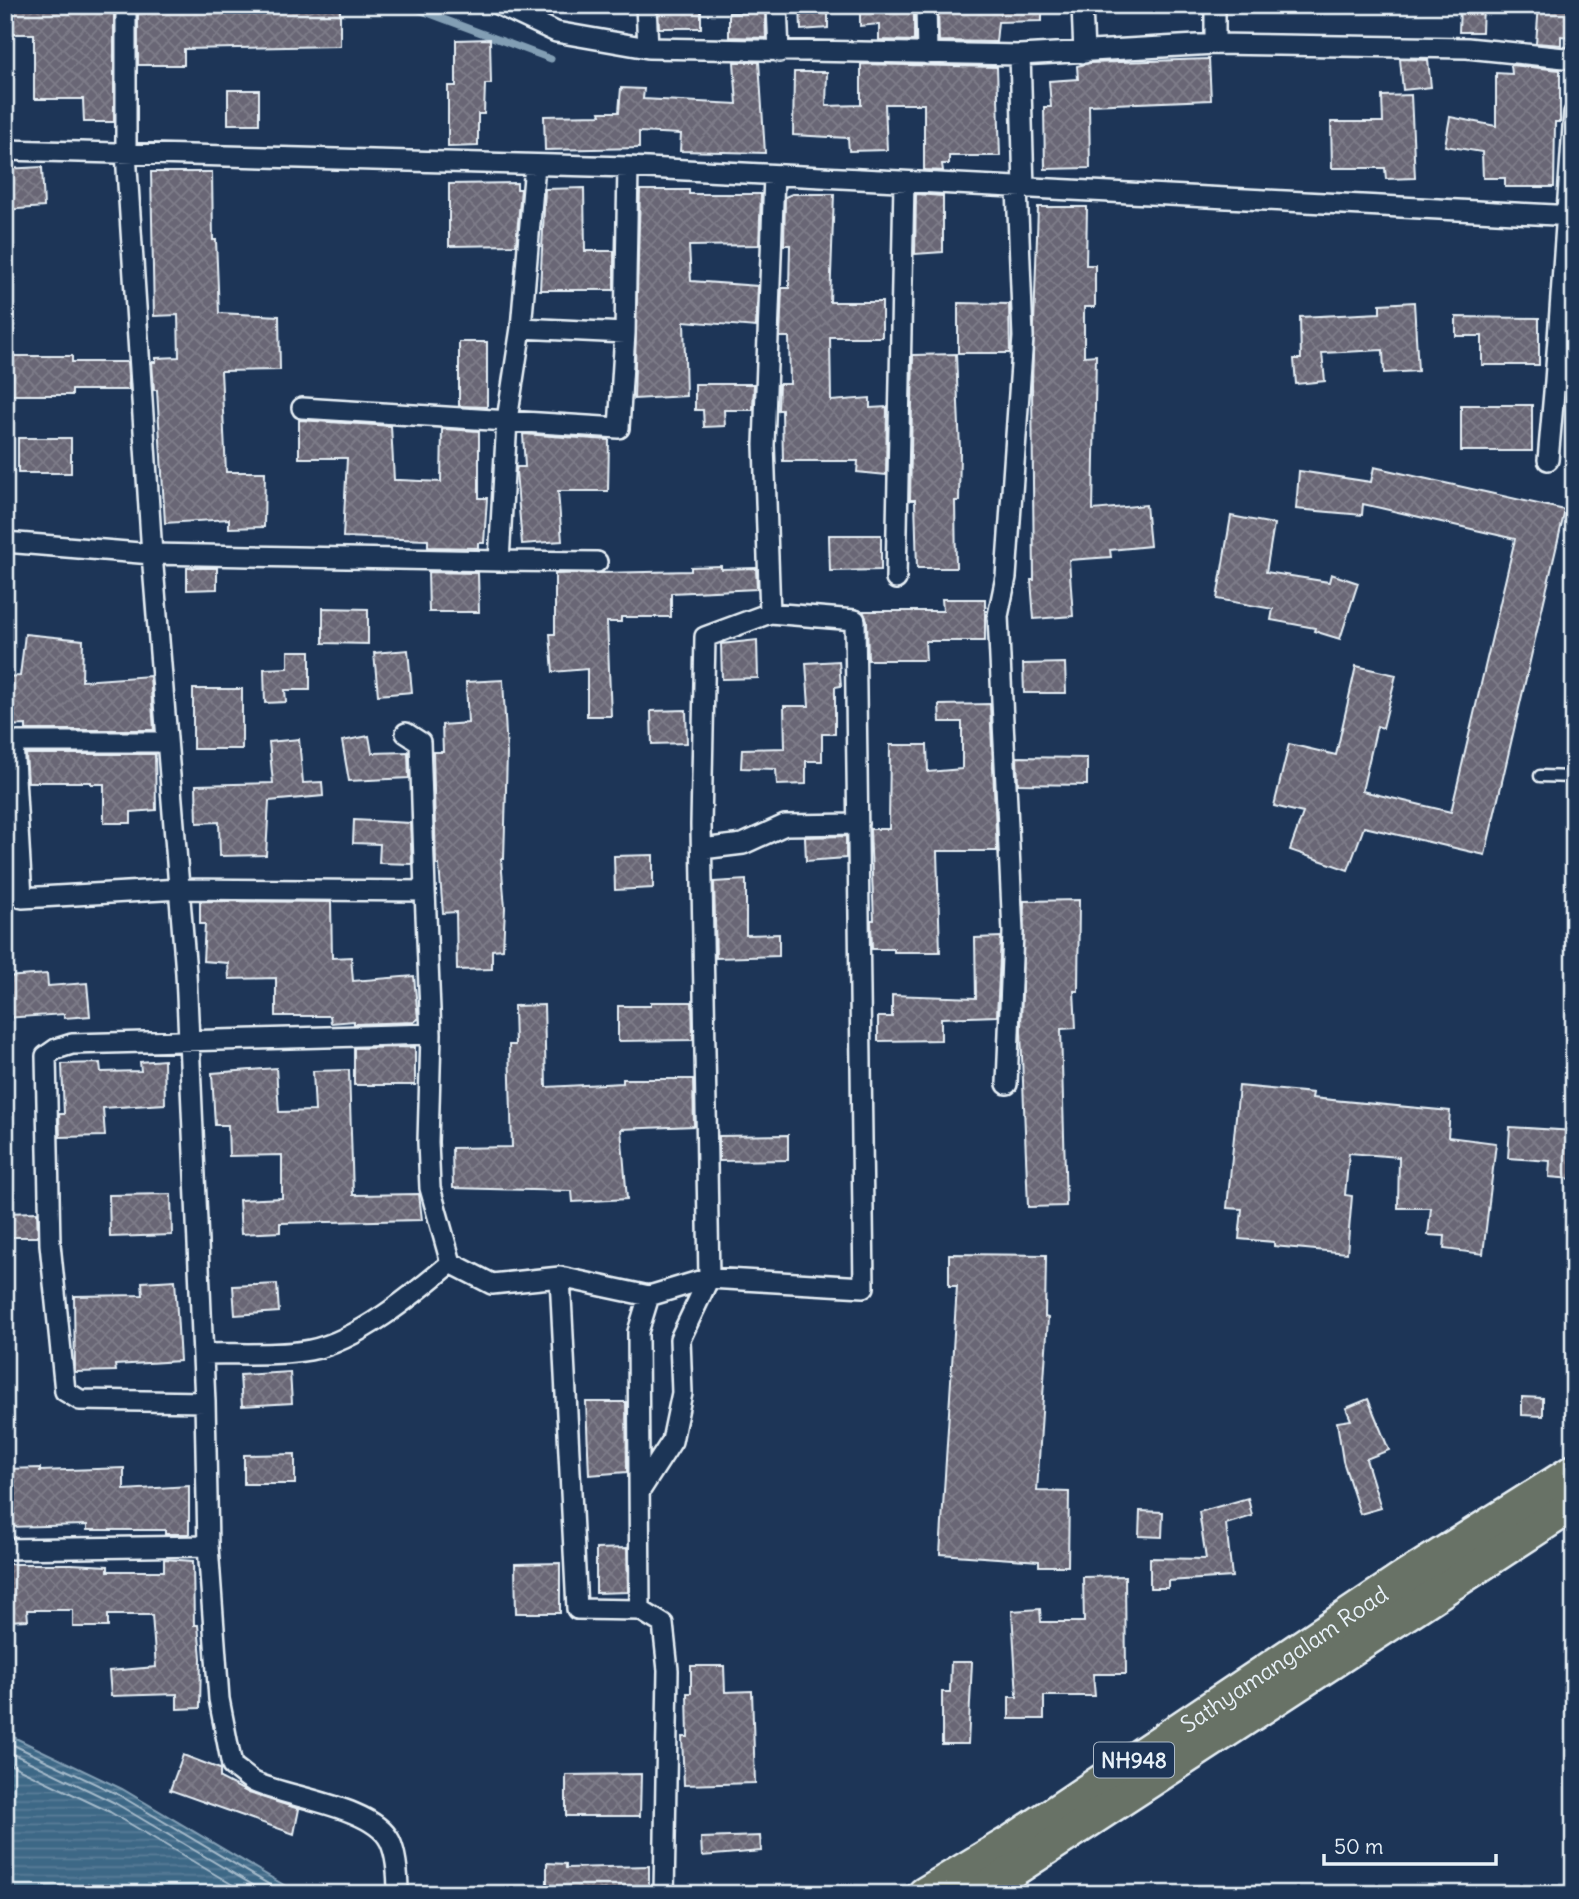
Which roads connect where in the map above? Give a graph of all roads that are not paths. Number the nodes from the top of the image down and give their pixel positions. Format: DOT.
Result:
graph roads {
  1 [pos="126,5"];
  2 [pos="500,5"];
  3 [pos="646,5"];
  4 [pos="777,5"];
  5 [pos="926,5"];
  6 [pos="1082,5"];
  7 [pos="1215,5"];
  8 [pos="1215,44"];
  9 [pos="649,48"];
  10 [pos="779,52"];
  11 [pos="1084,53"];
  12 [pos="927,54"];
  13 [pos="1020,55"];
  14 [pos="1574,59"];
  15 [pos="1574,113"];
  16 [pos="5,150"];
  17 [pos="126,153"];
  18 [pos="535,165"];
  19 [pos="628,167"];
  20 [pos="774,175"];
  21 [pos="904,183"];
  22 [pos="1021,188"];
  23 [pos="1569,216"];
  24 [pos="522,328"];
  25 [pos="625,333"];
  26 [pos="1564,381"];
  27 [pos="302,408"];
  28 [pos="507,419"];
  29 [pos="1548,460"];
  30 [pos="5,542"];
  31 [pos="152,554"];
  32 [pos="499,561"];
  33 [pos="597,562"];
  34 [pos="896,579"];
  35 [pos="770,613"];
  36 [pos="406,733"];
  37 [pos="9,742"];
  38 [pos="166,742"];
  39 [pos="1540,776"];
  40 [pos="1574,777"];
  41 [pos="858,824"];
  42 [pos="702,849"];
  43 [pos="180,889"];
  44 [pos="425,891"];
  45 [pos="14,898"];
  46 [pos="431,1034"];
  47 [pos="187,1040"];
  48 [pos="1007,1084"];
  49 [pos="451,1263"];
  50 [pos="560,1277"];
  51 [pos="709,1278"];
  52 [pos="649,1296"];
  53 [pos="203,1354"];
  54 [pos="205,1402"];
  55 [pos="1574,1471"];
  56 [pos="641,1489"];
  57 [pos="1574,1504"];
  58 [pos="208,1546"];
  59 [pos="5,1549"];
  60 [pos="640,1610"];
  61 [pos="398,1894"];
  62 [pos="664,1894"];
  63 [pos="924,1894"];
  64 [pos="977,1894"];
  1 -- 17 [label="street"];
  2 -- 9 [label="street"];
  3 -- 9 [label="street"];
  4 -- 10 [label="street"];
  5 -- 12 [label="street"];
  6 -- 11 [label="street"];
  7 -- 8 [label="street"];
  8 -- 11 [label="street"];
  8 -- 14 [label="street"];
  9 -- 10 [label="street"];
  10 -- 12 [label="street"];
  11 -- 13 [label="street"];
  12 -- 13 [label="street"];
  13 -- 22 [label="street"];
  15 -- 23 [label="street"];
  16 -- 17 [label="street"];
  17 -- 18 [label="street"];
  17 -- 31 [label="street"];
  18 -- 19 [label="street"];
  18 -- 24 [label="street"];
  19 -- 20 [label="street"];
  19 -- 25 [label="street"];
  20 -- 21 [label="street"];
  20 -- 35 [label="street"];
  21 -- 22 [label="street"];
  21 -- 34 [label="street"];
  22 -- 23 [label="street"];
  22 -- 48 [label="street"];
  23 -- 26 [label="street"];
  24 -- 25 [label="street"];
  24 -- 28 [label="street"];
  25 -- 28 [label="street"];
  26 -- 29 [label="street"];
  27 -- 28 [label="street"];
  28 -- 32 [label="street"];
  30 -- 31 [label="street"];
  31 -- 32 [label="street"];
  31 -- 38 [label="street"];
  32 -- 33 [label="street"];
  35 -- 41 [label="street"];
  35 -- 42 [label="street"];
  36 -- 44 [label="street"];
  37 -- 38 [label="street"];
  37 -- 45 [label="street"];
  38 -- 43 [label="street"];
  39 -- 40 [label="lane"];
  41 -- 42 [label="street"];
  41 -- 51 [label="street"];
  42 -- 51 [label="street"];
  43 -- 44 [label="street"];
  43 -- 45 [label="street"];
  43 -- 47 [label="street"];
  44 -- 46 [label="street"];
  46 -- 47 [label="street"];
  46 -- 49 [label="street"];
  47 -- 53 [label="street"];
  47 -- 54 [label="street"];
  49 -- 50 [label="street"];
  49 -- 53 [label="street"];
  50 -- 52 [label="street"];
  50 -- 60 [label="street"];
  51 -- 52 [label="street"];
  51 -- 56 [label="street"];
  52 -- 56 [label="street"];
  53 -- 54 [label="street"];
  54 -- 58 [label="street"];
  55 -- 63 [label="highway, Sathyamangalam Road / NH948"];
  56 -- 60 [label="street"];
  57 -- 64 [label="highway, Sathyamangalam Road / NH948"];
  58 -- 59 [label="street"];
  58 -- 61 [label="street"];
  60 -- 62 [label="street"];
}
